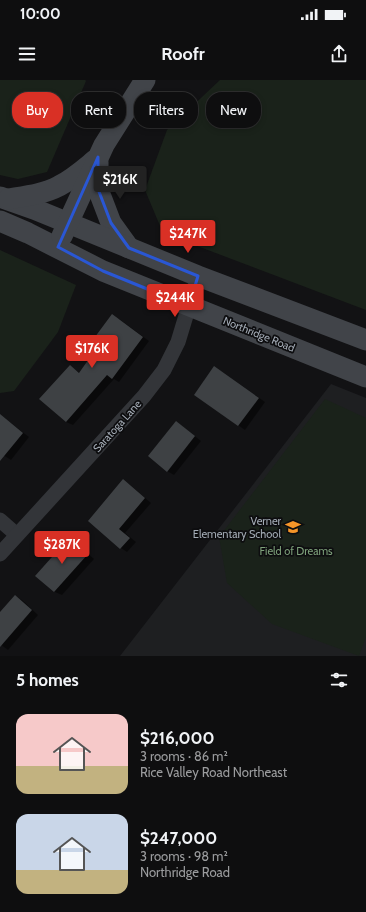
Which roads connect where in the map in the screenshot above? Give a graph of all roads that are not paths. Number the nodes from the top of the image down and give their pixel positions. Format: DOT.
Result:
graph roads {
  1 [pos="145,80"];
  2 [pos="98,157"];
  3 [pos="3,198"];
  4 [pos="0,221"];
  5 [pos="67,223"];
  6 [pos="58,247"];
  7 [pos="129,248"];
  8 [pos="198,276"];
  9 [pos="189,306"];
  10 [pos="366,340"];
  11 [pos="366,377"];
  12 [pos="0,520"];
  13 [pos="17,535"];
  14 [pos="0,554"];
  1 -- 2 [label="main road"];
  2 -- 3 [label="main road"];
  2 -- 5 [label="main road"];
  2 -- 7 [label="main road"];
  3 -- 5 [label="main road"];
  4 -- 6 [label="main road, Northridge Road"];
  5 -- 6 [label="main road"];
  5 -- 7 [label="main road"];
  6 -- 9 [label="main road, Northridge Road"];
  7 -- 8 [label="main road"];
  8 -- 9 [label="street, Saratoga Lane"];
  8 -- 10 [label="main road"];
  9 -- 11 [label="main road, Northridge Road"];
  9 -- 13 [label="street, Saratoga Lane"];
  12 -- 13 [label="street"];
  13 -- 14 [label="street, Saratoga Lane"];
}
